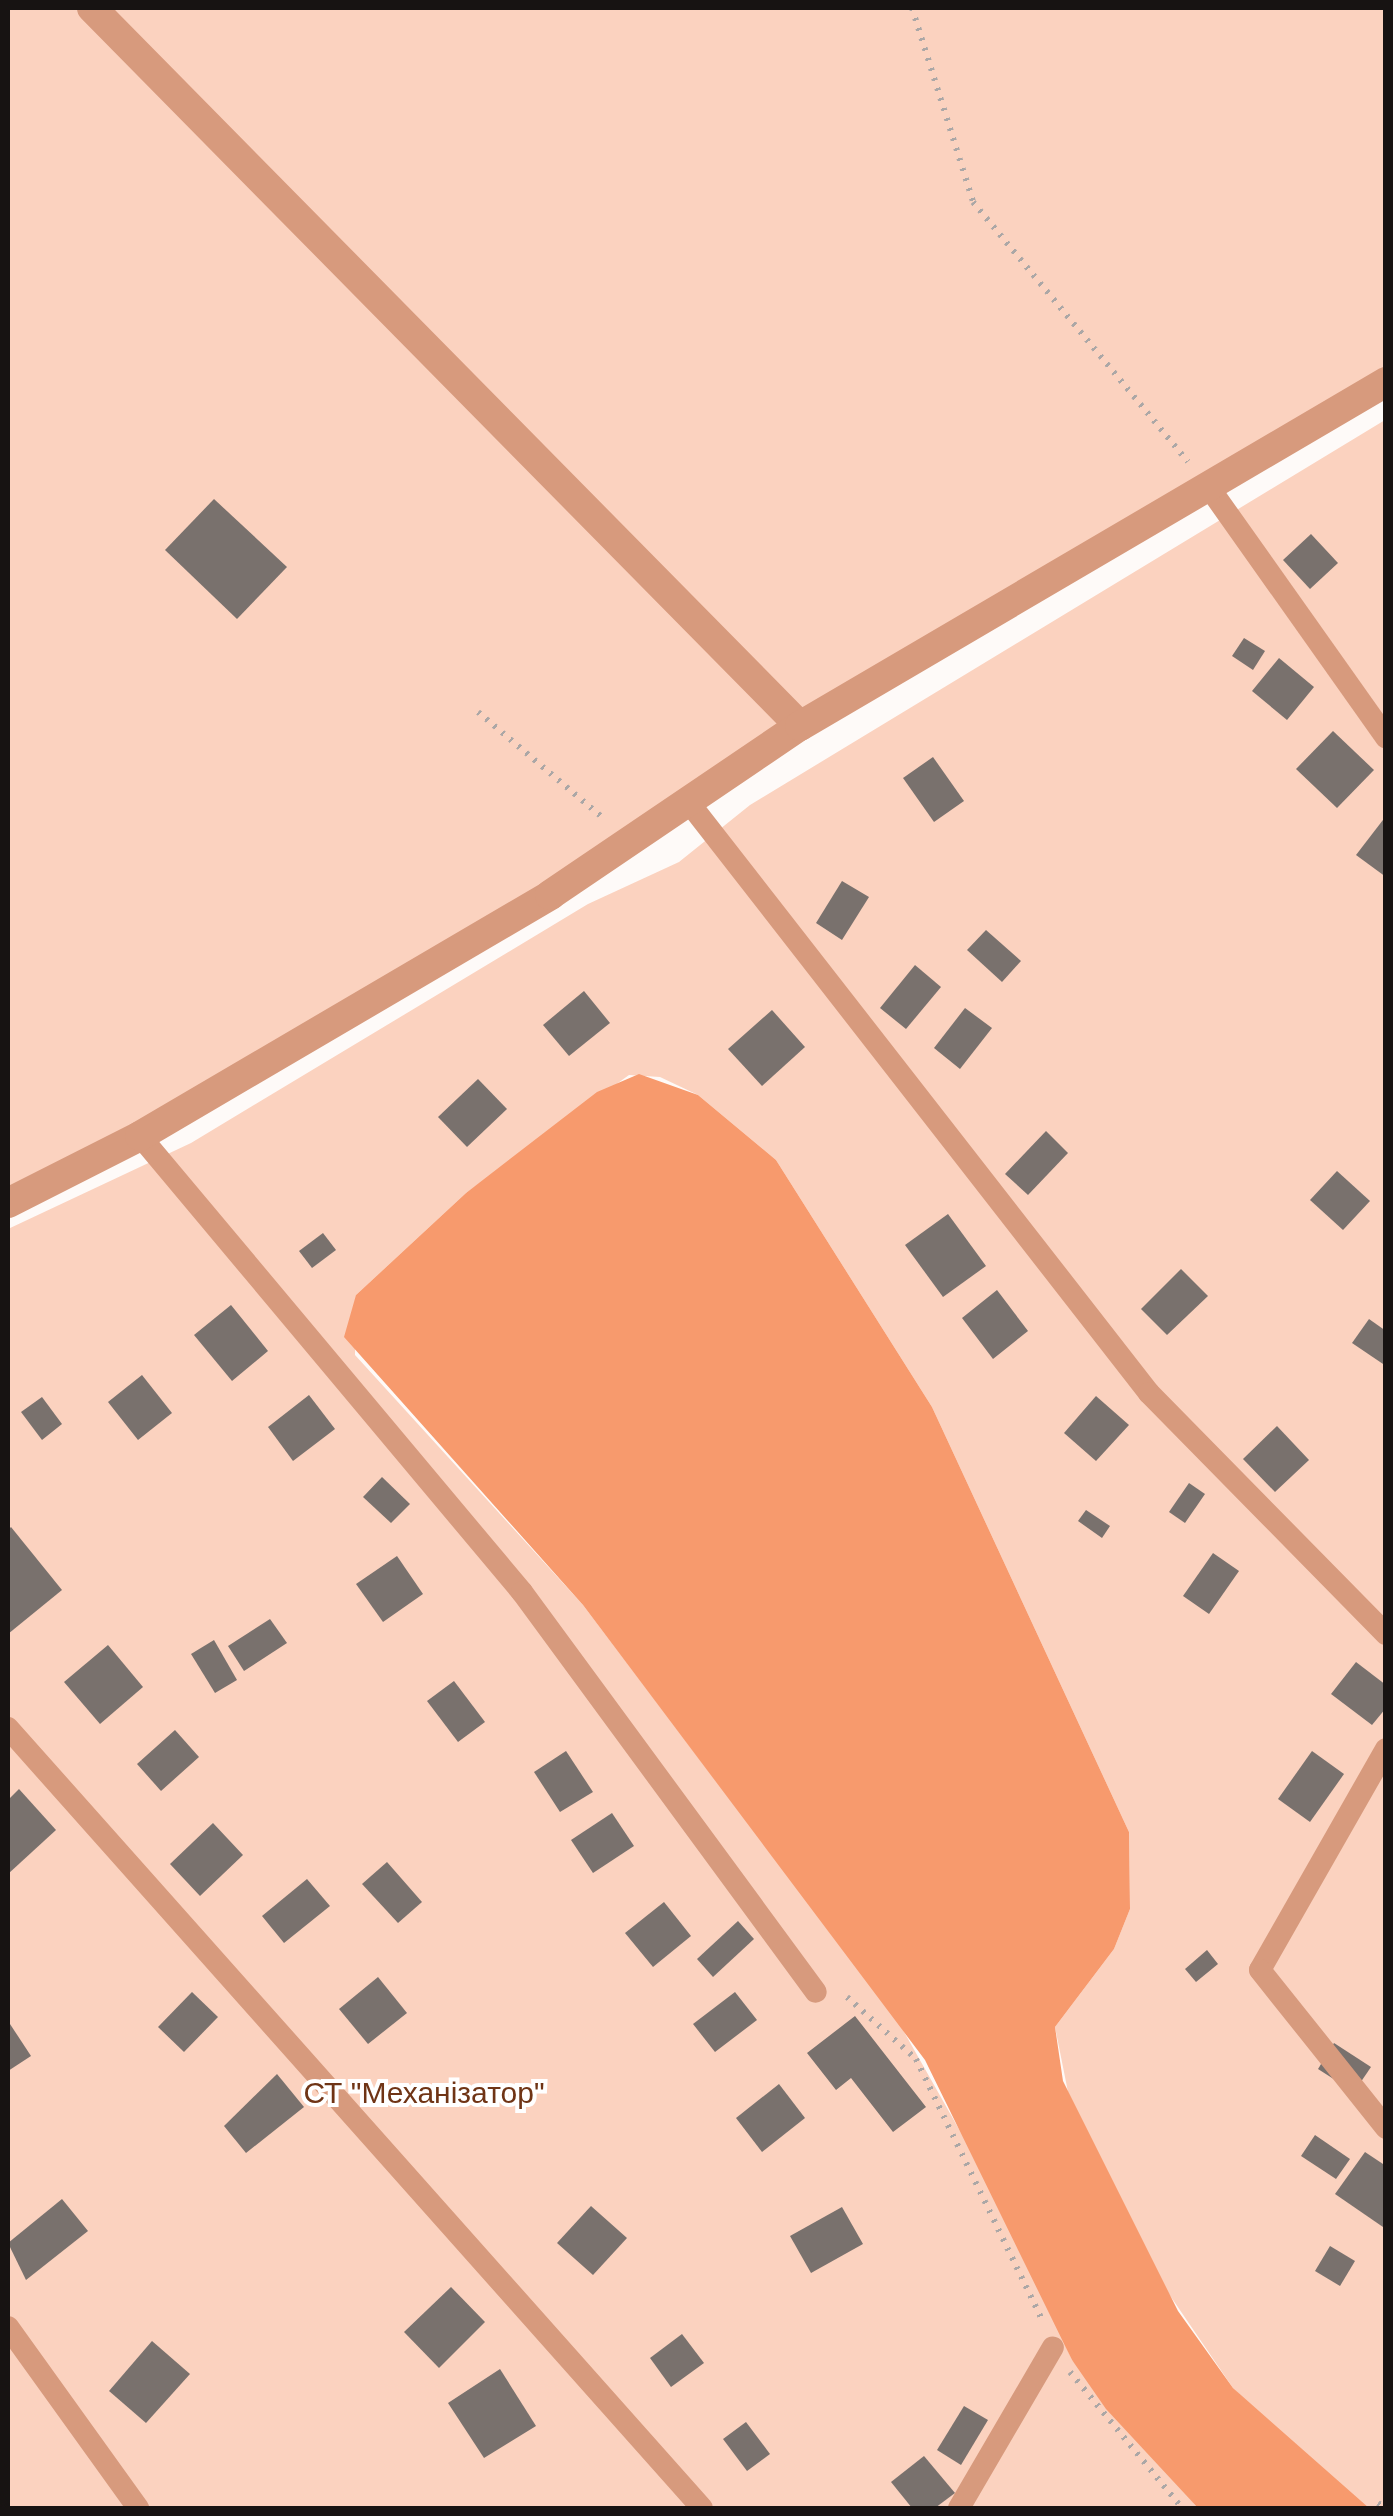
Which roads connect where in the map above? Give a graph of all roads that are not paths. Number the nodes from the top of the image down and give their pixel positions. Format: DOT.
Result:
graph roads {
  1 [pos="92,8"];
  2 [pos="1386,382"];
  3 [pos="1208,486"];
  4 [pos="800,726"];
  5 [pos="1386,737"];
  6 [pos="690,804"];
  7 [pos="140,1136"];
  8 [pos="8,1203"];
  9 [pos="1386,1634"];
  10 [pos="8,1728"];
  11 [pos="1386,1749"];
  12 [pos="816,1992"];
  13 [pos="1386,2128"];
  14 [pos="8,2327"];
  15 [pos="1053,2347"];
  16 [pos="138,2508"];
  17 [pos="702,2508"];
  18 [pos="959,2508"];
  1 -- 4 [label="street"];
  2 -- 3 [label="street"];
  3 -- 4 [label="street"];
  3 -- 5 [label="lane"];
  4 -- 6 [label="street"];
  6 -- 7 [label="street"];
  6 -- 9 [label="lane"];
  7 -- 8 [label="street"];
  7 -- 12 [label="lane"];
  10 -- 17 [label="lane"];
  11 -- 13 [label="lane"];
  14 -- 16 [label="lane"];
  15 -- 18 [label="lane"];
}
